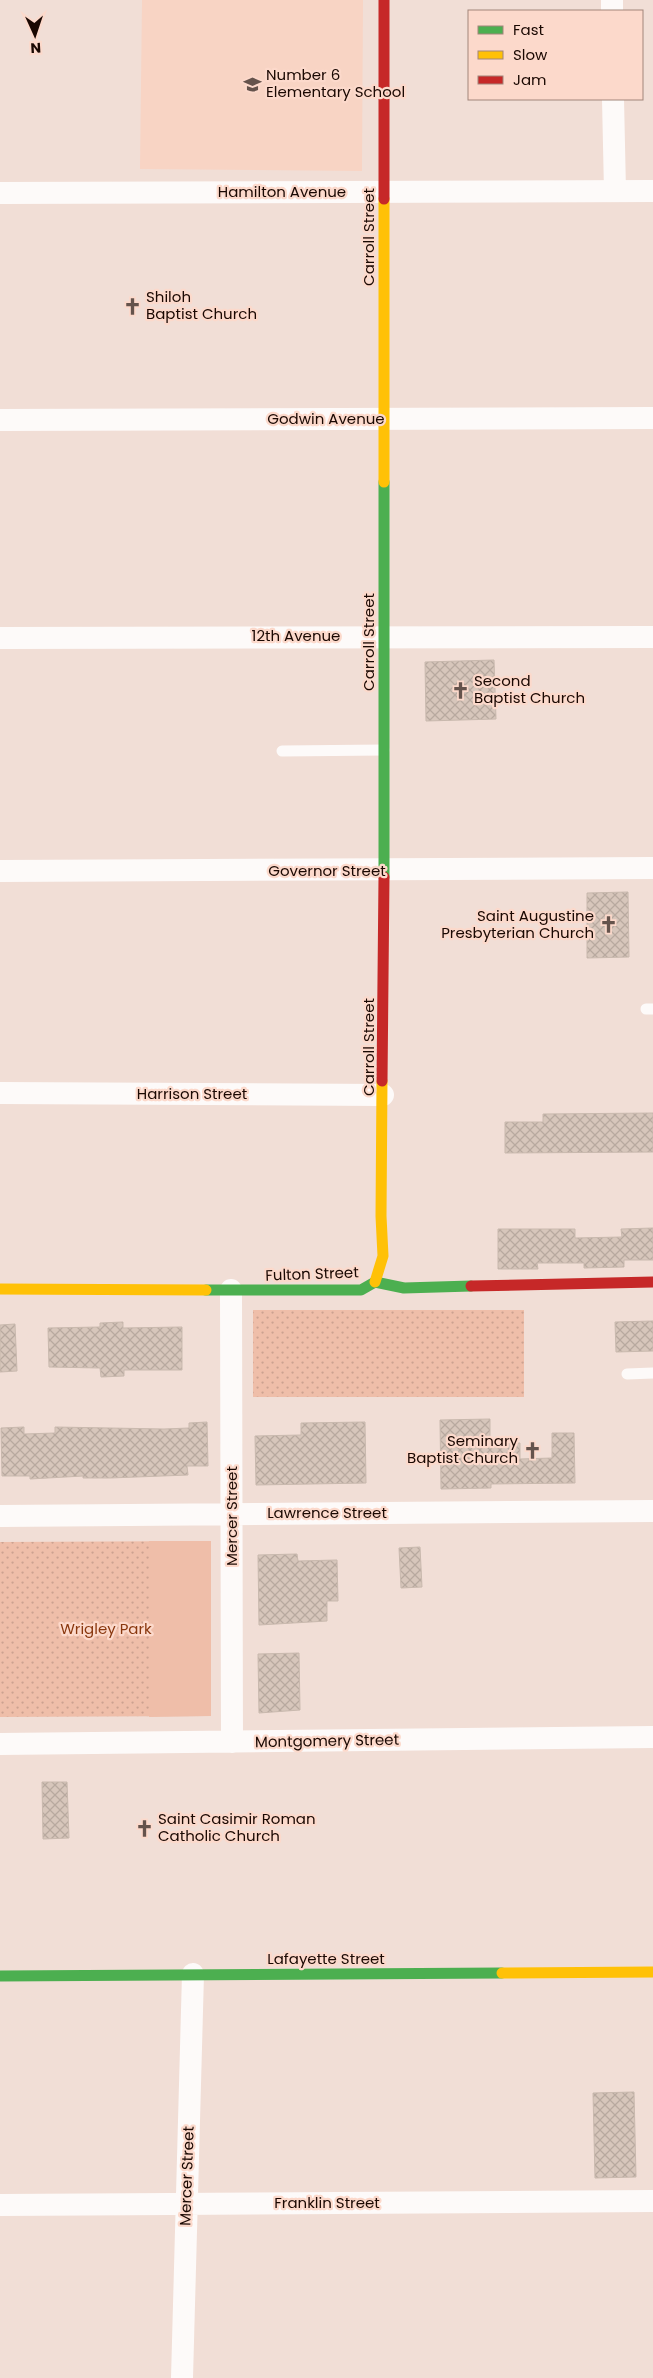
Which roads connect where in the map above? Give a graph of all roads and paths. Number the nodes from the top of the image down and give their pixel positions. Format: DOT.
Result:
graph roads {
  1 [pos="384,0"];
  2 [pos="613,100"];
  3 [pos="615,191"];
  4 [pos="653,191"];
  5 [pos="384,192"];
  6 [pos="0,193"];
  7 [pos="653,418"];
  8 [pos="384,419"];
  9 [pos="0,420"];
  10 [pos="384,636"];
  11 [pos="653,637"];
  12 [pos="0,638"];
  13 [pos="384,750"];
  14 [pos="282,751"];
  15 [pos="653,868"];
  16 [pos="0,871"];
  17 [pos="384,871"];
  18 [pos="0,1093"];
  19 [pos="383,1095"];
  20 [pos="375,1282"];
  21 [pos="653,1282"];
  22 [pos="0,1289"];
  23 [pos="231,1290"];
  24 [pos="653,1373"];
  25 [pos="627,1374"];
  26 [pos="653,1511"];
  27 [pos="232,1514"];
  28 [pos="0,1516"];
  29 [pos="653,1737"];
  30 [pos="232,1742"];
  31 [pos="0,1744"];
  32 [pos="653,1972"];
  33 [pos="193,1974"];
  34 [pos="0,1976"];
  35 [pos="653,2201"];
  36 [pos="186,2204"];
  37 [pos="0,2205"];
  38 [pos="182,2378"];
  1 -- 5 [label="street, Carroll Street"];
  2 -- 3 [label="street"];
  3 -- 4 [label="street, Hamilton Avenue"];
  3 -- 5 [label="street, Hamilton Avenue"];
  5 -- 6 [label="street, Hamilton Avenue"];
  5 -- 8 [label="street, Carroll Street"];
  7 -- 8 [label="street, Godwin Avenue"];
  8 -- 9 [label="street, Godwin Avenue"];
  8 -- 10 [label="street, Carroll Street"];
  10 -- 11 [label="street, 12th Avenue"];
  10 -- 12 [label="street, 12th Avenue"];
  10 -- 13 [label="street, Carroll Street"];
  13 -- 14 [label="lane"];
  13 -- 17 [label="street, Carroll Street"];
  15 -- 17 [label="street, Governor Street"];
  16 -- 17 [label="street, Governor Street"];
  17 -- 19 [label="street, Carroll Street"];
  18 -- 19 [label="street, Harrison Street"];
  19 -- 20 [label="street, Carroll Street"];
  20 -- 21 [label="street, Fulton Street"];
  20 -- 23 [label="street, Fulton Street"];
  22 -- 23 [label="street, Fulton Street"];
  23 -- 27 [label="street, Mercer Street"];
  24 -- 25 [label="lane"];
  26 -- 27 [label="street, Lawrence Street"];
  27 -- 28 [label="street, Lawrence Street"];
  27 -- 30 [label="street, Mercer Street"];
  29 -- 30 [label="street, Montgomery Street"];
  30 -- 31 [label="street, Montgomery Street"];
  32 -- 33 [label="street, Lafayette Street"];
  33 -- 34 [label="street, Lafayette Street"];
  33 -- 36 [label="street, Mercer Street"];
  35 -- 36 [label="street, Franklin Street"];
  36 -- 37 [label="street, Franklin Street"];
  36 -- 38 [label="street, Mercer Street"];
}
